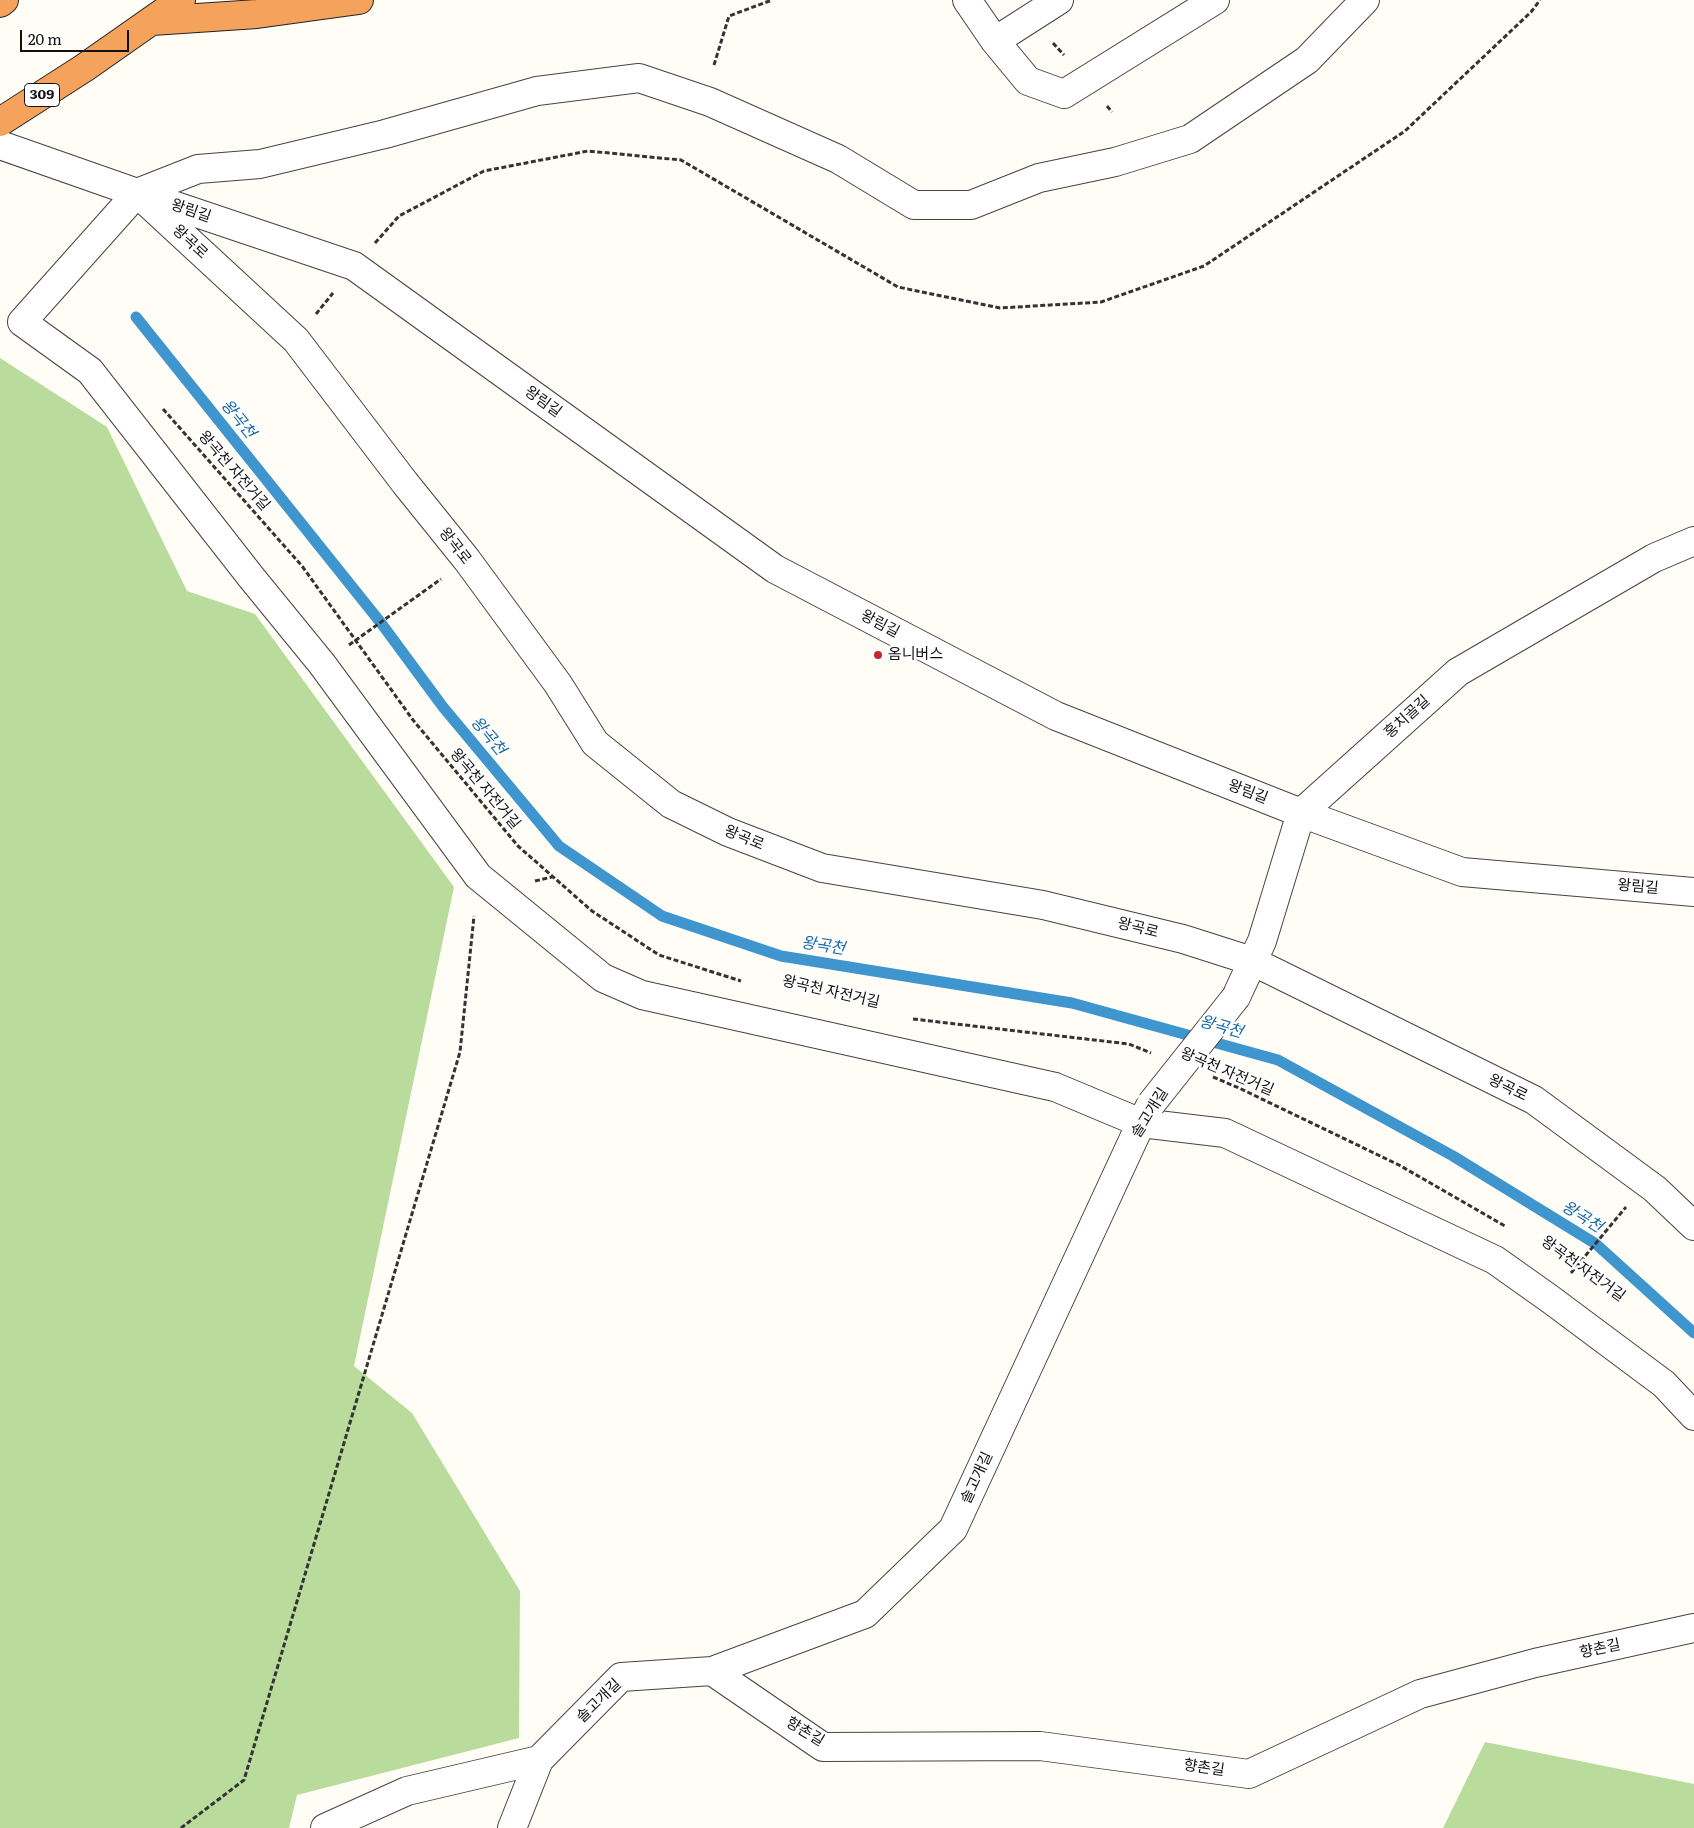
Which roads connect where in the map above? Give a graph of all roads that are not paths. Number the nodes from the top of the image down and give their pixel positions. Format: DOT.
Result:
graph roads {
  1 [pos="4,0"];
  2 [pos="181,0"];
  3 [pos="359,0"];
  4 [pos="967,0"];
  5 [pos="1059,0"];
  6 [pos="1215,0"];
  7 [pos="1365,0"];
  8 [pos="0,3"];
  9 [pos="152,21"];
  10 [pos="995,41"];
  11 [pos="0,122"];
  12 [pos="0,145"];
  13 [pos="137,193"];
  14 [pos="1694,541"];
  15 [pos="1301,812"];
  16 [pos="1694,892"];
  17 [pos="1252,961"];
  18 [pos="1146,1113"];
  19 [pos="1694,1226"];
  20 [pos="1694,1416"];
  21 [pos="1694,1628"];
  22 [pos="712,1671"];
  23 [pos="539,1760"];
  24 [pos="325,1828"];
  25 [pos="512,1828"];
  1 -- 8 [label="highway"];
  2 -- 9 [label="highway, 309"];
  3 -- 9 [label="highway"];
  4 -- 10 [label="street"];
  5 -- 10 [label="street"];
  6 -- 10 [label="street"];
  7 -- 13 [label="street"];
  9 -- 11 [label="highway, 309"];
  12 -- 13 [label="street, 왕곡로"];
  13 -- 15 [label="street, 왕림길"];
  13 -- 17 [label="street, 왕곡로"];
  13 -- 18 [label="street"];
  14 -- 15 [label="street, 홍치골길"];
  15 -- 16 [label="street, 왕림길"];
  15 -- 17 [label="street"];
  17 -- 18 [label="street, 솔고개길, bridge"];
  17 -- 19 [label="street, 왕곡로"];
  18 -- 20 [label="street"];
  18 -- 22 [label="street, 솔고개길"];
  21 -- 22 [label="street, 향촌길"];
  22 -- 23 [label="street, 솔고개길"];
  23 -- 24 [label="street"];
  23 -- 25 [label="street, 솔고개길"];
}
